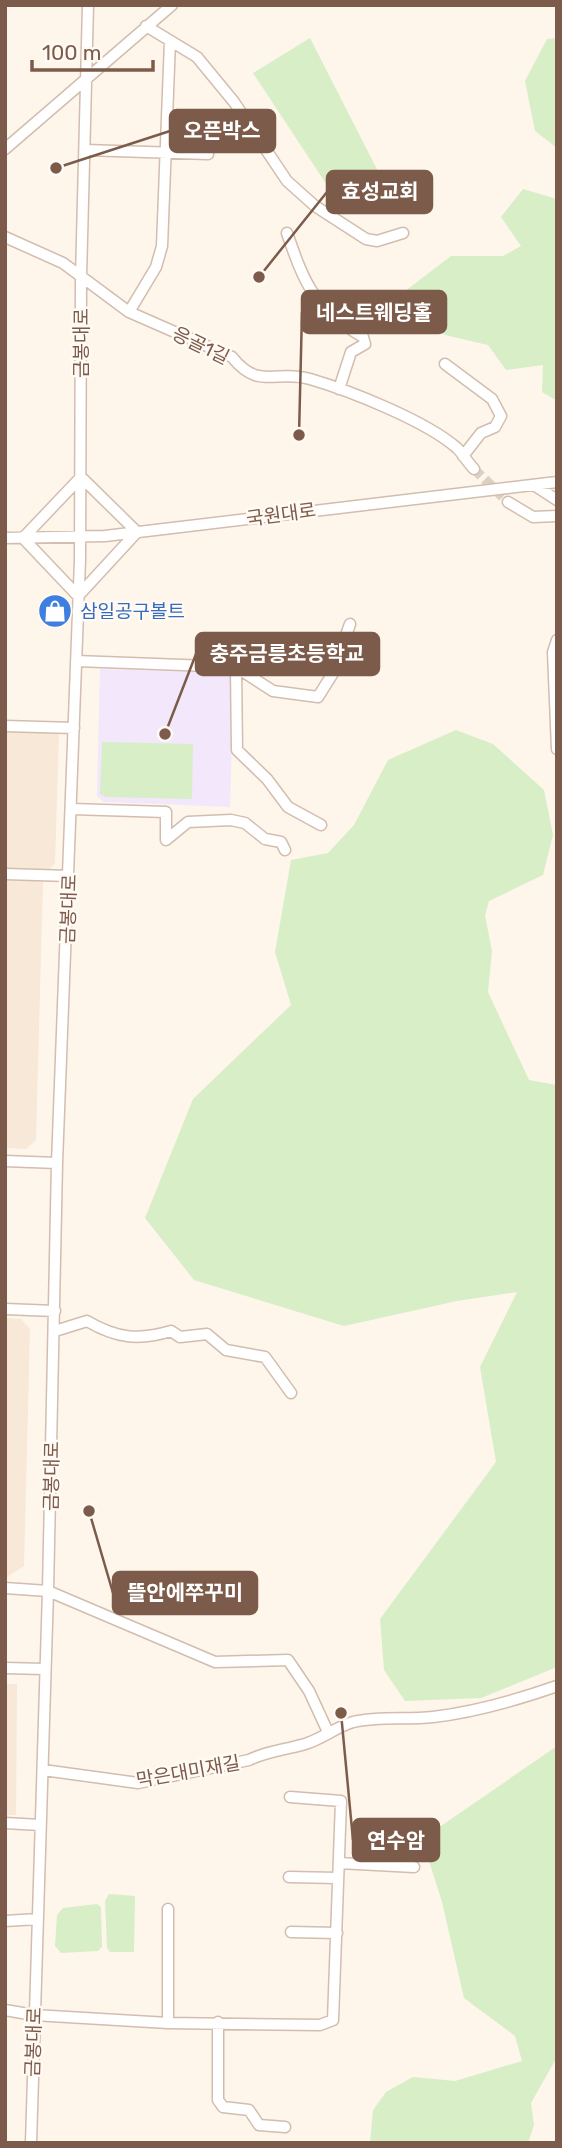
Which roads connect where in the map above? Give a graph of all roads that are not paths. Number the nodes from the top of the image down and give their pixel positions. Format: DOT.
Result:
graph roads {
  1 [pos="88,5"];
  2 [pos="172,5"];
  3 [pos="146,26"];
  4 [pos="170,41"];
  5 [pos="88,76"];
  6 [pos="5,149"];
  7 [pos="85,150"];
  8 [pos="165,153"];
  9 [pos="208,154"];
  10 [pos="287,233"];
  11 [pos="403,233"];
  12 [pos="5,237"];
  13 [pos="81,278"];
  14 [pos="129,312"];
  15 [pos="445,364"];
  16 [pos="339,389"];
  17 [pos="463,456"];
  18 [pos="474,469"];
  19 [pos="80,477"];
  20 [pos="557,482"];
  21 [pos="534,484"];
  22 [pos="557,500"];
  23 [pos="508,502"];
  24 [pos="557,516"];
  25 [pos="137,532"];
  26 [pos="5,538"];
  27 [pos="23,538"];
  28 [pos="80,538"];
  29 [pos="78,596"];
  30 [pos="350,624"];
  31 [pos="557,640"];
  32 [pos="76,661"];
  33 [pos="236,667"];
  34 [pos="5,726"];
  35 [pos="74,728"];
  36 [pos="557,749"];
  37 [pos="72,809"];
  38 [pos="321,825"];
  39 [pos="285,850"];
  40 [pos="5,874"];
  41 [pos="69,876"];
  42 [pos="5,1161"];
  43 [pos="57,1163"];
  44 [pos="5,1309"];
  45 [pos="55,1311"];
  46 [pos="55,1331"];
  47 [pos="291,1393"];
  48 [pos="5,1588"];
  49 [pos="48,1591"];
  50 [pos="5,1668"];
  51 [pos="45,1669"];
  52 [pos="557,1686"];
  53 [pos="327,1732"];
  54 [pos="43,1770"];
  55 [pos="290,1797"];
  56 [pos="5,1823"];
  57 [pos="40,1825"];
  58 [pos="339,1863"];
  59 [pos="414,1867"];
  60 [pos="289,1877"];
  61 [pos="338,1878"];
  62 [pos="168,1909"];
  63 [pos="38,1919"];
  64 [pos="5,1921"];
  65 [pos="291,1932"];
  66 [pos="337,1933"];
  67 [pos="5,2010"];
  68 [pos="34,2015"];
  69 [pos="218,2022"];
  70 [pos="167,2023"];
  71 [pos="285,2127"];
  72 [pos="31,2143"];
  1 -- 5 [label="street, 금봉대로"];
  2 -- 3 [label="street"];
  3 -- 4 [label="street"];
  3 -- 5 [label="street"];
  4 -- 8 [label="street"];
  4 -- 11 [label="street"];
  5 -- 6 [label="street"];
  5 -- 7 [label="street, 금봉대로"];
  7 -- 8 [label="street"];
  7 -- 13 [label="street, 금봉대로"];
  8 -- 9 [label="street"];
  8 -- 14 [label="street"];
  10 -- 16 [label="street"];
  12 -- 13 [label="street, 응골1길"];
  13 -- 14 [label="street, 응골1길"];
  13 -- 19 [label="street, 금봉대로"];
  14 -- 16 [label="street, 응골1길"];
  15 -- 17 [label="street"];
  16 -- 17 [label="street, 응골1길"];
  17 -- 18 [label="street, 응골1길"];
  19 -- 25 [label="street"];
  19 -- 27 [label="street"];
  19 -- 28 [label="street, 금봉대로"];
  20 -- 21 [label="street, 국원대로"];
  21 -- 22 [label="street"];
  21 -- 25 [label="street, 국원대로"];
  23 -- 24 [label="street"];
  25 -- 28 [label="street, 국원대로"];
  25 -- 29 [label="street"];
  26 -- 27 [label="street, 국원대로"];
  27 -- 28 [label="street, 국원대로"];
  27 -- 29 [label="street"];
  28 -- 29 [label="street, 금봉대로"];
  29 -- 32 [label="street, 금봉대로"];
  30 -- 33 [label="street"];
  31 -- 36 [label="street"];
  32 -- 33 [label="street"];
  32 -- 35 [label="street, 금봉대로"];
  33 -- 38 [label="street"];
  34 -- 35 [label="street"];
  35 -- 37 [label="street, 금봉대로"];
  37 -- 39 [label="street"];
  37 -- 41 [label="street, 금봉대로"];
  40 -- 41 [label="street"];
  41 -- 43 [label="street, 금봉대로"];
  42 -- 43 [label="street"];
  43 -- 45 [label="street, 금봉대로"];
  44 -- 45 [label="street"];
  45 -- 46 [label="street, 금봉대로"];
  46 -- 47 [label="street"];
  46 -- 49 [label="street, 금봉대로"];
  48 -- 49 [label="street"];
  49 -- 51 [label="street, 금봉대로"];
  49 -- 53 [label="street"];
  50 -- 51 [label="street"];
  51 -- 54 [label="street, 금봉대로"];
  52 -- 53 [label="street, 막은대미재길"];
  53 -- 54 [label="street, 막은대미재길"];
  54 -- 57 [label="street, 금봉대로"];
  55 -- 58 [label="street"];
  56 -- 57 [label="street"];
  57 -- 63 [label="street, 금봉대로"];
  58 -- 59 [label="street"];
  58 -- 61 [label="street"];
  60 -- 61 [label="street"];
  61 -- 66 [label="street"];
  62 -- 70 [label="street"];
  63 -- 64 [label="street"];
  63 -- 68 [label="street, 금봉대로"];
  65 -- 66 [label="street"];
  66 -- 69 [label="street"];
  67 -- 68 [label="street"];
  68 -- 70 [label="street"];
  68 -- 72 [label="street, 금봉대로"];
  69 -- 70 [label="street"];
  69 -- 71 [label="street"];
}
